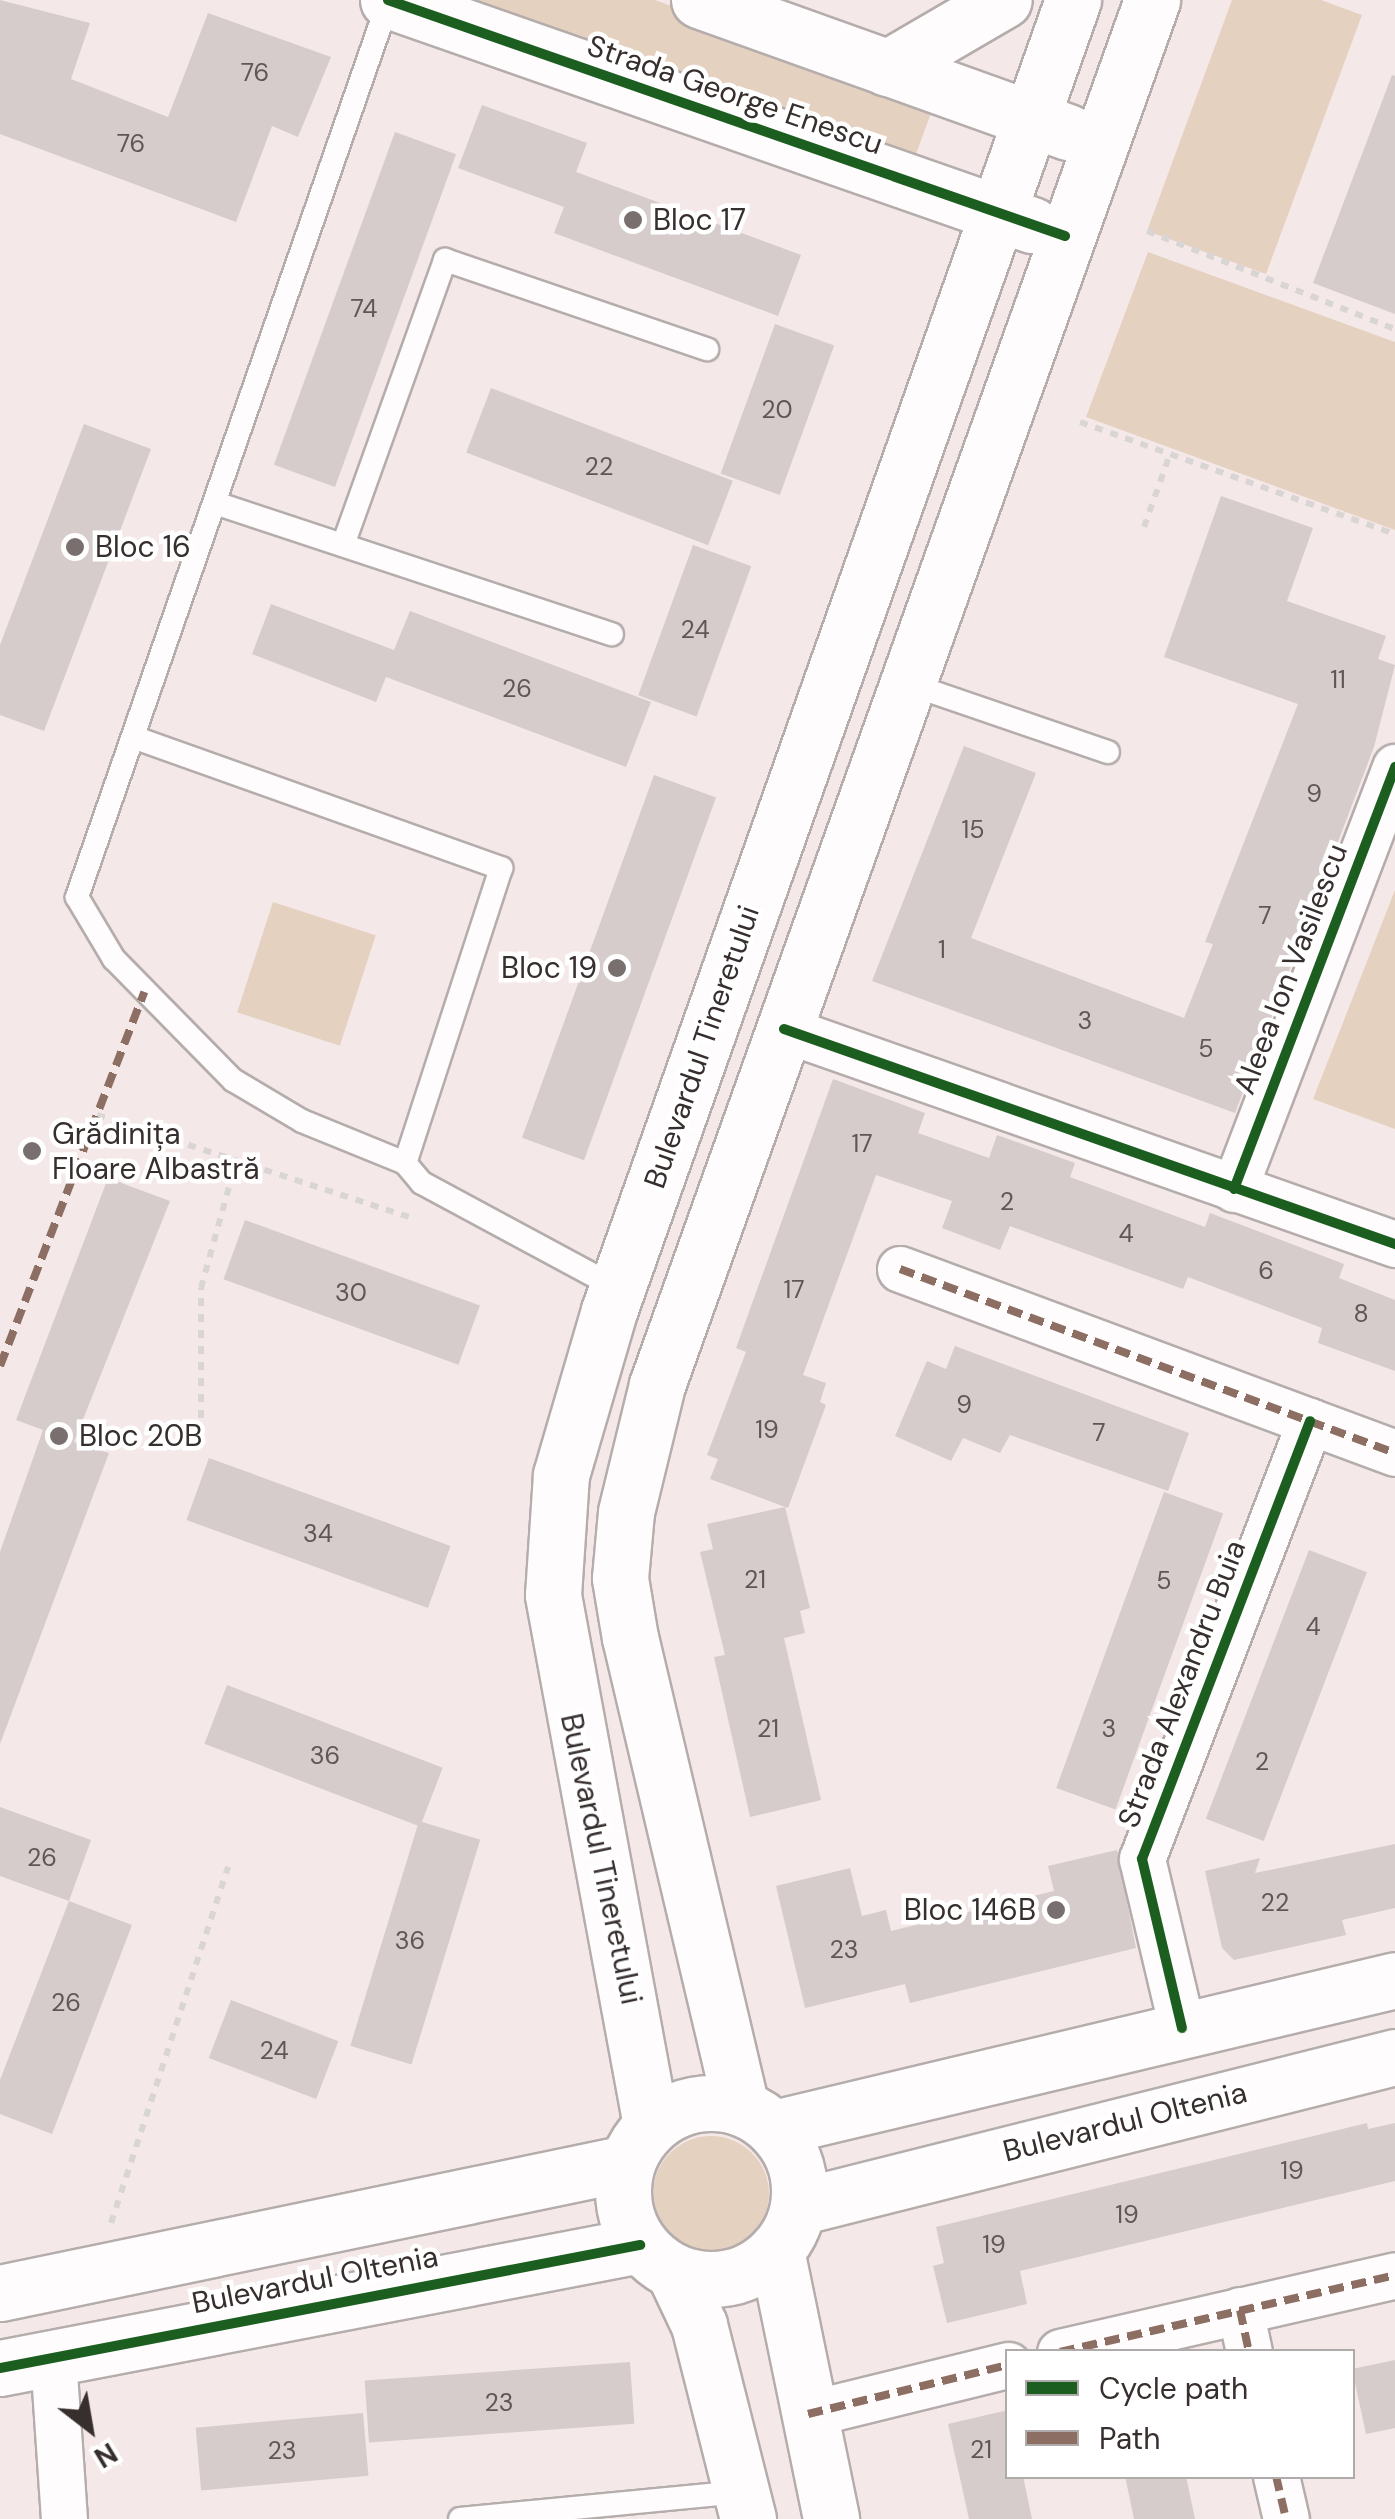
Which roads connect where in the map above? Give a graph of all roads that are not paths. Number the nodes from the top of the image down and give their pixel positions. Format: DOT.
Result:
graph roads {
  1 [pos="389,0"];
  2 [pos="700,0"];
  3 [pos="1004,0"];
  4 [pos="1072,0"];
  5 [pos="1152,0"];
  6 [pos="887,68"];
  7 [pos="1032,120"];
  8 [pos="1100,143"];
  9 [pos="998,215"];
  10 [pos="1065,236"];
  11 [pos="707,349"];
  12 [pos="215,503"];
  13 [pos="343,545"];
  14 [pos="612,634"];
  15 [pos="912,684"];
  16 [pos="134,737"];
  17 [pos="1108,752"];
  18 [pos="1395,768"];
  19 [pos="784,1029"];
  20 [pos="405,1163"];
  21 [pos="1234,1189"];
  22 [pos="1395,1244"];
  23 [pos="900,1269"];
  24 [pos="618,1288"];
  25 [pos="1310,1421"];
  26 [pos="1395,1453"];
  27 [pos="1395,1980"];
  28 [pos="1182,2028"];
  29 [pos="1395,2057"];
  30 [pos="757,2118"];
  31 [pos="639,2144"];
  32 [pos="787,2229"];
  33 [pos="657,2258"];
  34 [pos="1395,2275"];
  35 [pos="0,2293"];
  36 [pos="1244,2331"];
  37 [pos="1086,2349"];
  38 [pos="52,2358"];
  39 [pos="1005,2365"];
  40 [pos="0,2368"];
  41 [pos="808,2414"];
  42 [pos="1277,2479"];
  43 [pos="745,2506"];
  44 [pos="64,2519"];
  45 [pos="460,2519"];
  46 [pos="831,2519"];
  47 [pos="1286,2519"];
  1 -- 9 [label="main road, Strada George Enescu"];
  1 -- 12 [label="lane"];
  2 -- 6 [label="main road"];
  3 -- 6 [label="main road"];
  4 -- 7 [label="main road, Bulevardul Tineretului"];
  5 -- 8 [label="main road"];
  6 -- 7 [label="main road"];
  7 -- 8 [label="main road"];
  7 -- 9 [label="main road, Bulevardul Tineretului"];
  8 -- 10 [label="main road"];
  9 -- 10 [label="main road, Strada George Enescu"];
  9 -- 24 [label="main road, Bulevardul Tineretului"];
  10 -- 15 [label="main road"];
  11 -- 13 [label="lane"];
  12 -- 13 [label="lane"];
  12 -- 16 [label="lane"];
  13 -- 14 [label="lane"];
  15 -- 17 [label="lane"];
  15 -- 19 [label="main road"];
  16 -- 20 [label="lane"];
  16 -- 20 [label="lane"];
  18 -- 21 [label="street, Aleea Ion Vasilescu"];
  19 -- 21 [label="street"];
  19 -- 30 [label="main road"];
  20 -- 24 [label="lane"];
  21 -- 22 [label="street"];
  23 -- 25 [label="street"];
  24 -- 31 [label="main road, Bulevardul Tineretului"];
  25 -- 26 [label="street"];
  25 -- 28 [label="street, Strada Alexandru Buia"];
  27 -- 28 [label="main road"];
  28 -- 30 [label="main road"];
  29 -- 32 [label="main road, Bulevardul Oltenia"];
  30 -- 31 [label="main road"];
  30 -- 32 [label="main road"];
  31 -- 33 [label="main road"];
  31 -- 35 [label="main road, Bulevardul Oltenia"];
  32 -- 33 [label="main road"];
  32 -- 41 [label="main road"];
  33 -- 38 [label="main road, Bulevardul Oltenia"];
  33 -- 43 [label="main road"];
  34 -- 36 [label="street"];
  36 -- 37 [label="street"];
  38 -- 40 [label="main road, Bulevardul Oltenia"];
  38 -- 44 [label="street"];
  39 -- 41 [label="street"];
  41 -- 46 [label="main road"];
  42 -- 47 [label="street"];
  43 -- 45 [label="lane"];
}
